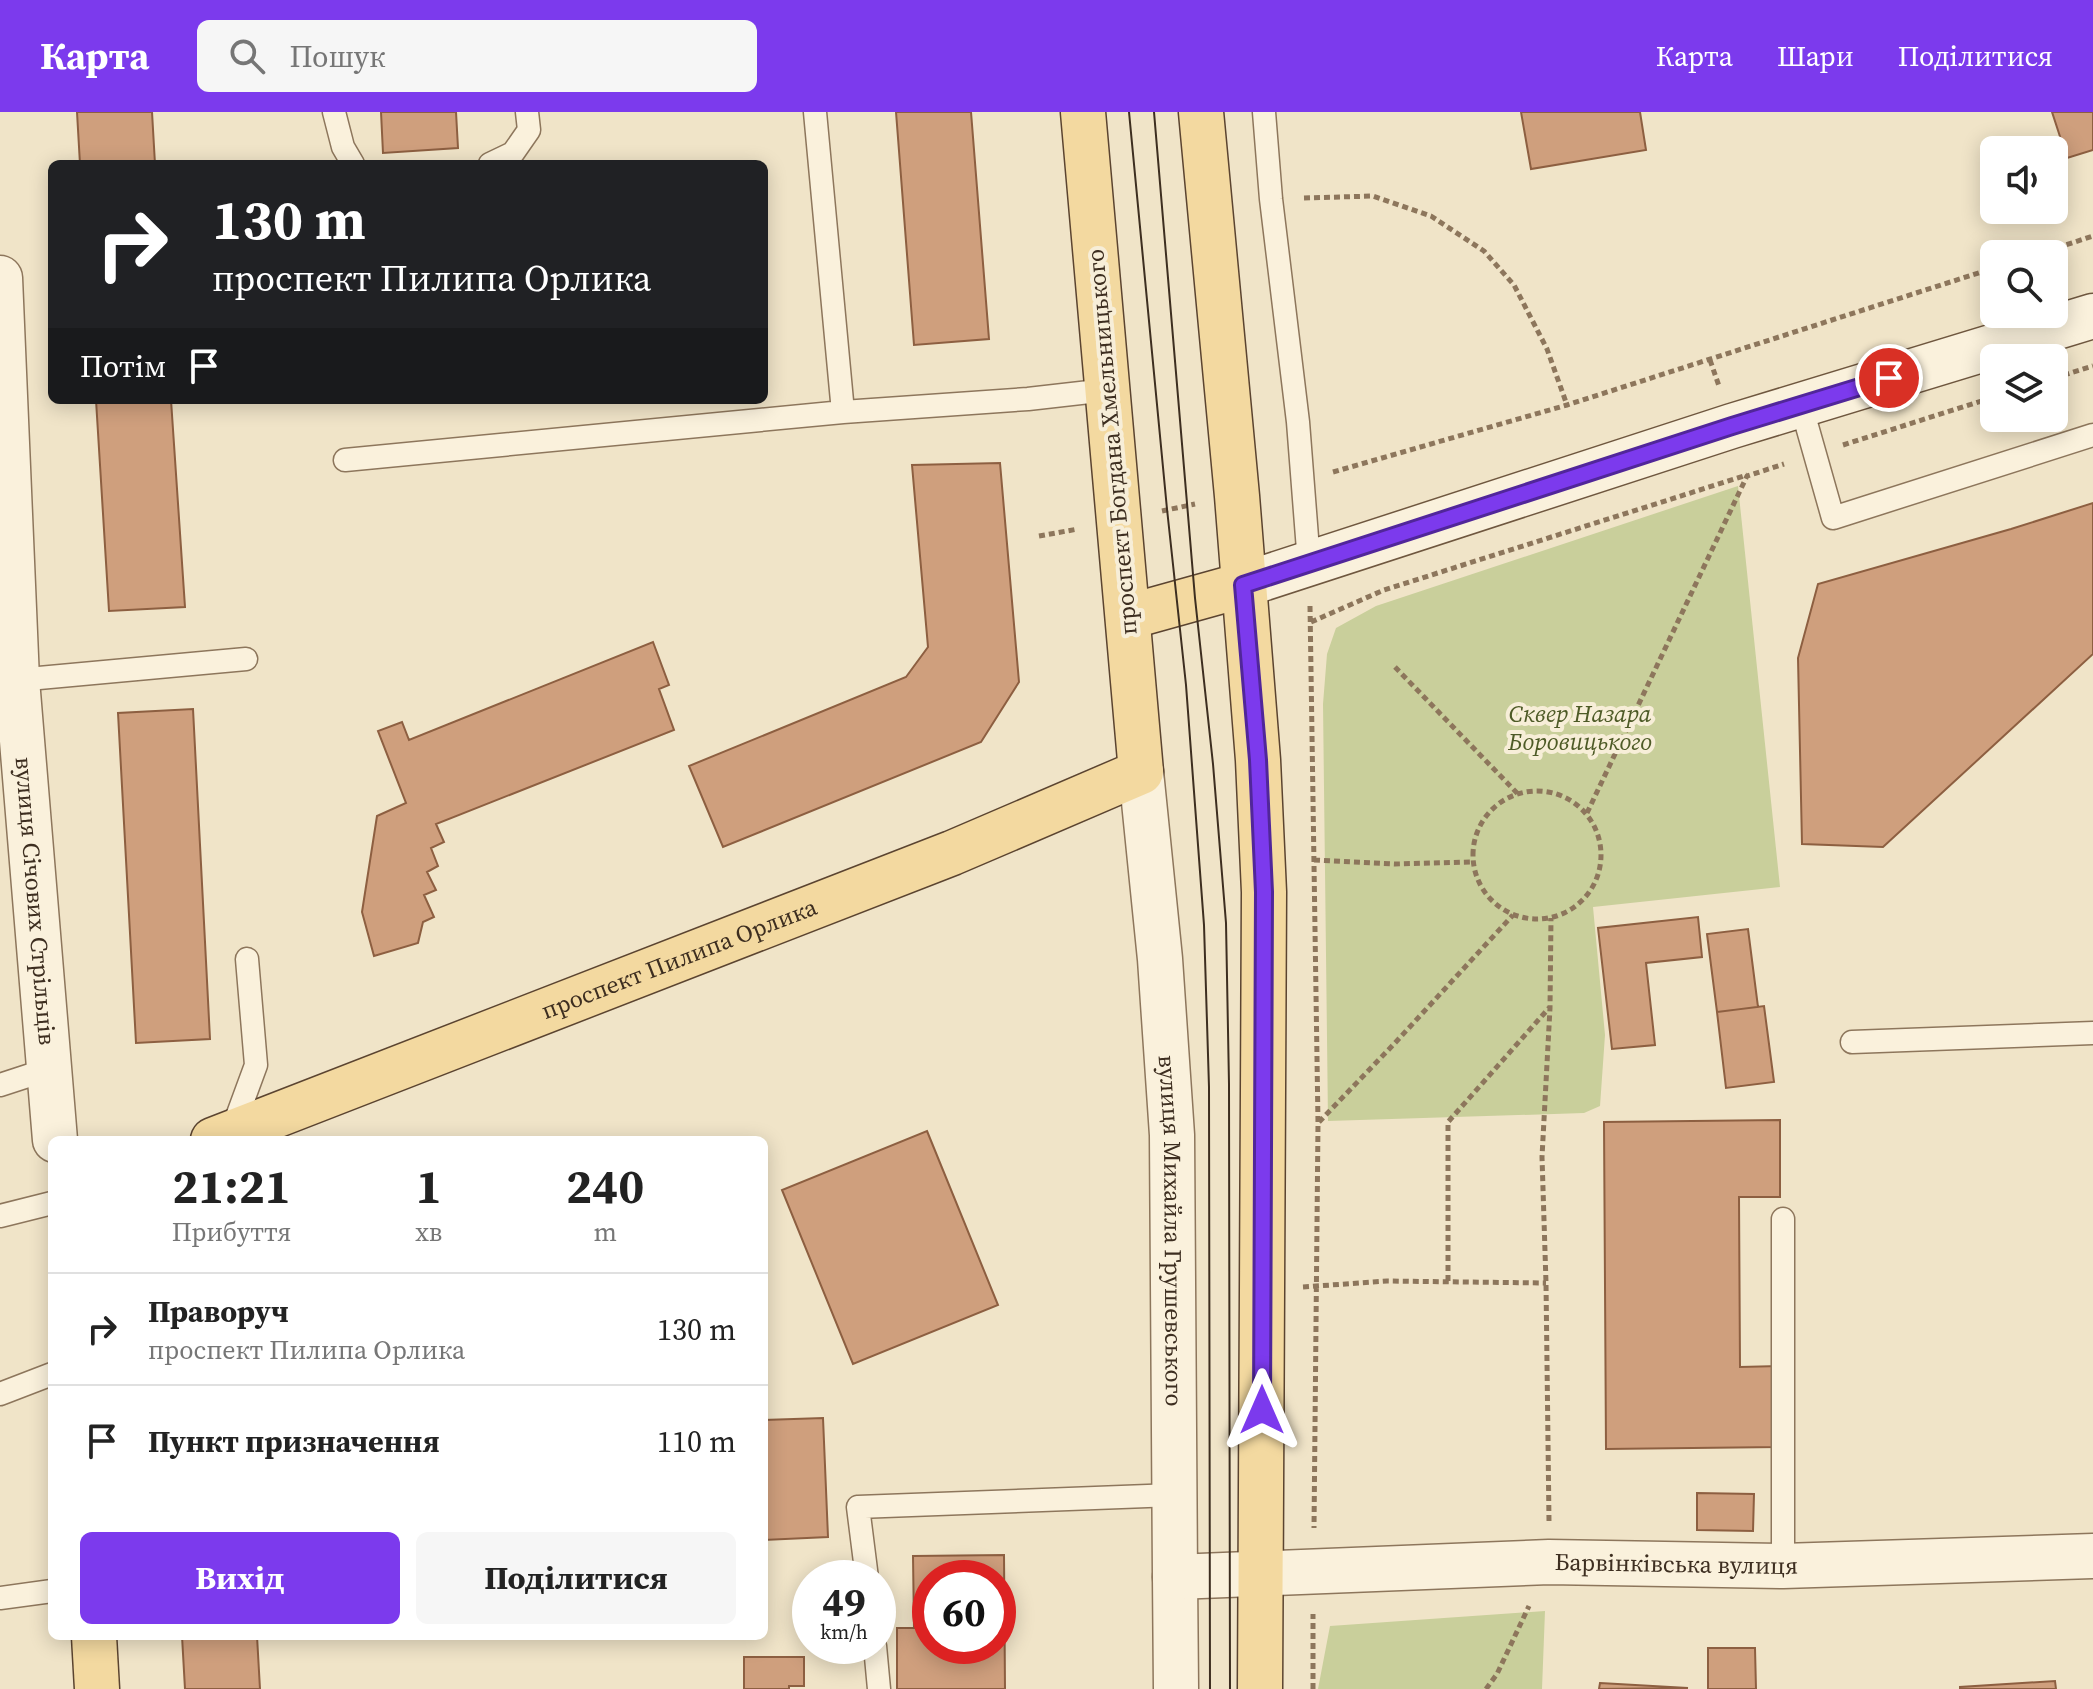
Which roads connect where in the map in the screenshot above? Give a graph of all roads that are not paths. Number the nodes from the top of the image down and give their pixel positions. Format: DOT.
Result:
graph roads {
  1 [pos="334,112"];
  2 [pos="527,112"];
  3 [pos="815,112"];
  4 [pos="1083,112"];
  5 [pos="1201,112"];
  6 [pos="1264,112"];
  7 [pos="351,160"];
  8 [pos="498,160"];
  9 [pos="0,278"];
  10 [pos="2093,316"];
  11 [pos="1107,390"];
  12 [pos="1801,405"];
  13 [pos="843,412"];
  14 [pos="2093,435"];
  15 [pos="345,460"];
  16 [pos="1309,563"];
  17 [pos="1243,585"];
  18 [pos="1128,617"];
  19 [pos="246,659"];
  20 [pos="17,680"];
  21 [pos="1141,772"];
  22 [pos="247,959"];
  23 [pos="2093,1033"];
  24 [pos="1852,1042"];
  25 [pos="49,1069"];
  26 [pos="0,1085"];
  27 [pos="55,1136"];
  28 [pos="222,1136"];
  29 [pos="48,1204"];
  30 [pos="0,1216"];
  31 [pos="1783,1219"];
  32 [pos="48,1376"];
  33 [pos="0,1394"];
  34 [pos="1174,1495"];
  35 [pos="2093,1556"];
  36 [pos="865,1560"];
  37 [pos="1783,1566"];
  38 [pos="1260,1575"];
  39 [pos="1175,1577"];
  40 [pos="48,1592"];
  41 [pos="0,1598"];
  42 [pos="94,1640"];
  43 [pos="877,1664"];
  44 [pos="97,1689"];
  45 [pos="879,1689"];
  46 [pos="1176,1689"];
  47 [pos="1260,1689"];
  1 -- 7 [label="lane"];
  2 -- 8 [label="lane"];
  3 -- 13 [label="lane"];
  4 -- 11 [label="main road, проспект Богдана Хмельницького"];
  5 -- 17 [label="main road"];
  6 -- 16 [label="lane"];
  9 -- 20 [label="street, вулиця Січових Стрільців"];
  10 -- 12 [label="street"];
  11 -- 13 [label="lane"];
  11 -- 18 [label="main road, проспект Богдана Хмельницького"];
  12 -- 14 [label="lane"];
  12 -- 16 [label="street"];
  13 -- 15 [label="lane"];
  16 -- 17 [label="street"];
  17 -- 18 [label="main road"];
  17 -- 38 [label="main road"];
  18 -- 21 [label="main road, проспект Богдана Хмельницького"];
  19 -- 20 [label="lane"];
  20 -- 25 [label="street, вулиця Січових Стрільців"];
  21 -- 28 [label="main road, проспект Пилипа Орлика"];
  21 -- 34 [label="street, вулиця Михайла Грушевського"];
  22 -- 28 [label="lane"];
  23 -- 24 [label="lane"];
  25 -- 26 [label="lane"];
  25 -- 27 [label="street, вулиця Січових Стрільців"];
  29 -- 30 [label="lane"];
  31 -- 37 [label="lane"];
  32 -- 33 [label="lane"];
  34 -- 36 [label="lane"];
  34 -- 39 [label="street, вулиця Михайла Грушевського"];
  35 -- 37 [label="street, Барвінківська вулиця"];
  37 -- 38 [label="street, Барвінківська вулиця"];
  38 -- 39 [label="street, Барвінківська вулиця"];
  38 -- 47 [label="main road"];
  39 -- 46 [label="street, вулиця Михайла Грушевського"];
  40 -- 41 [label="lane"];
  42 -- 44 [label="main road"];
  43 -- 45 [label="lane"];
}
